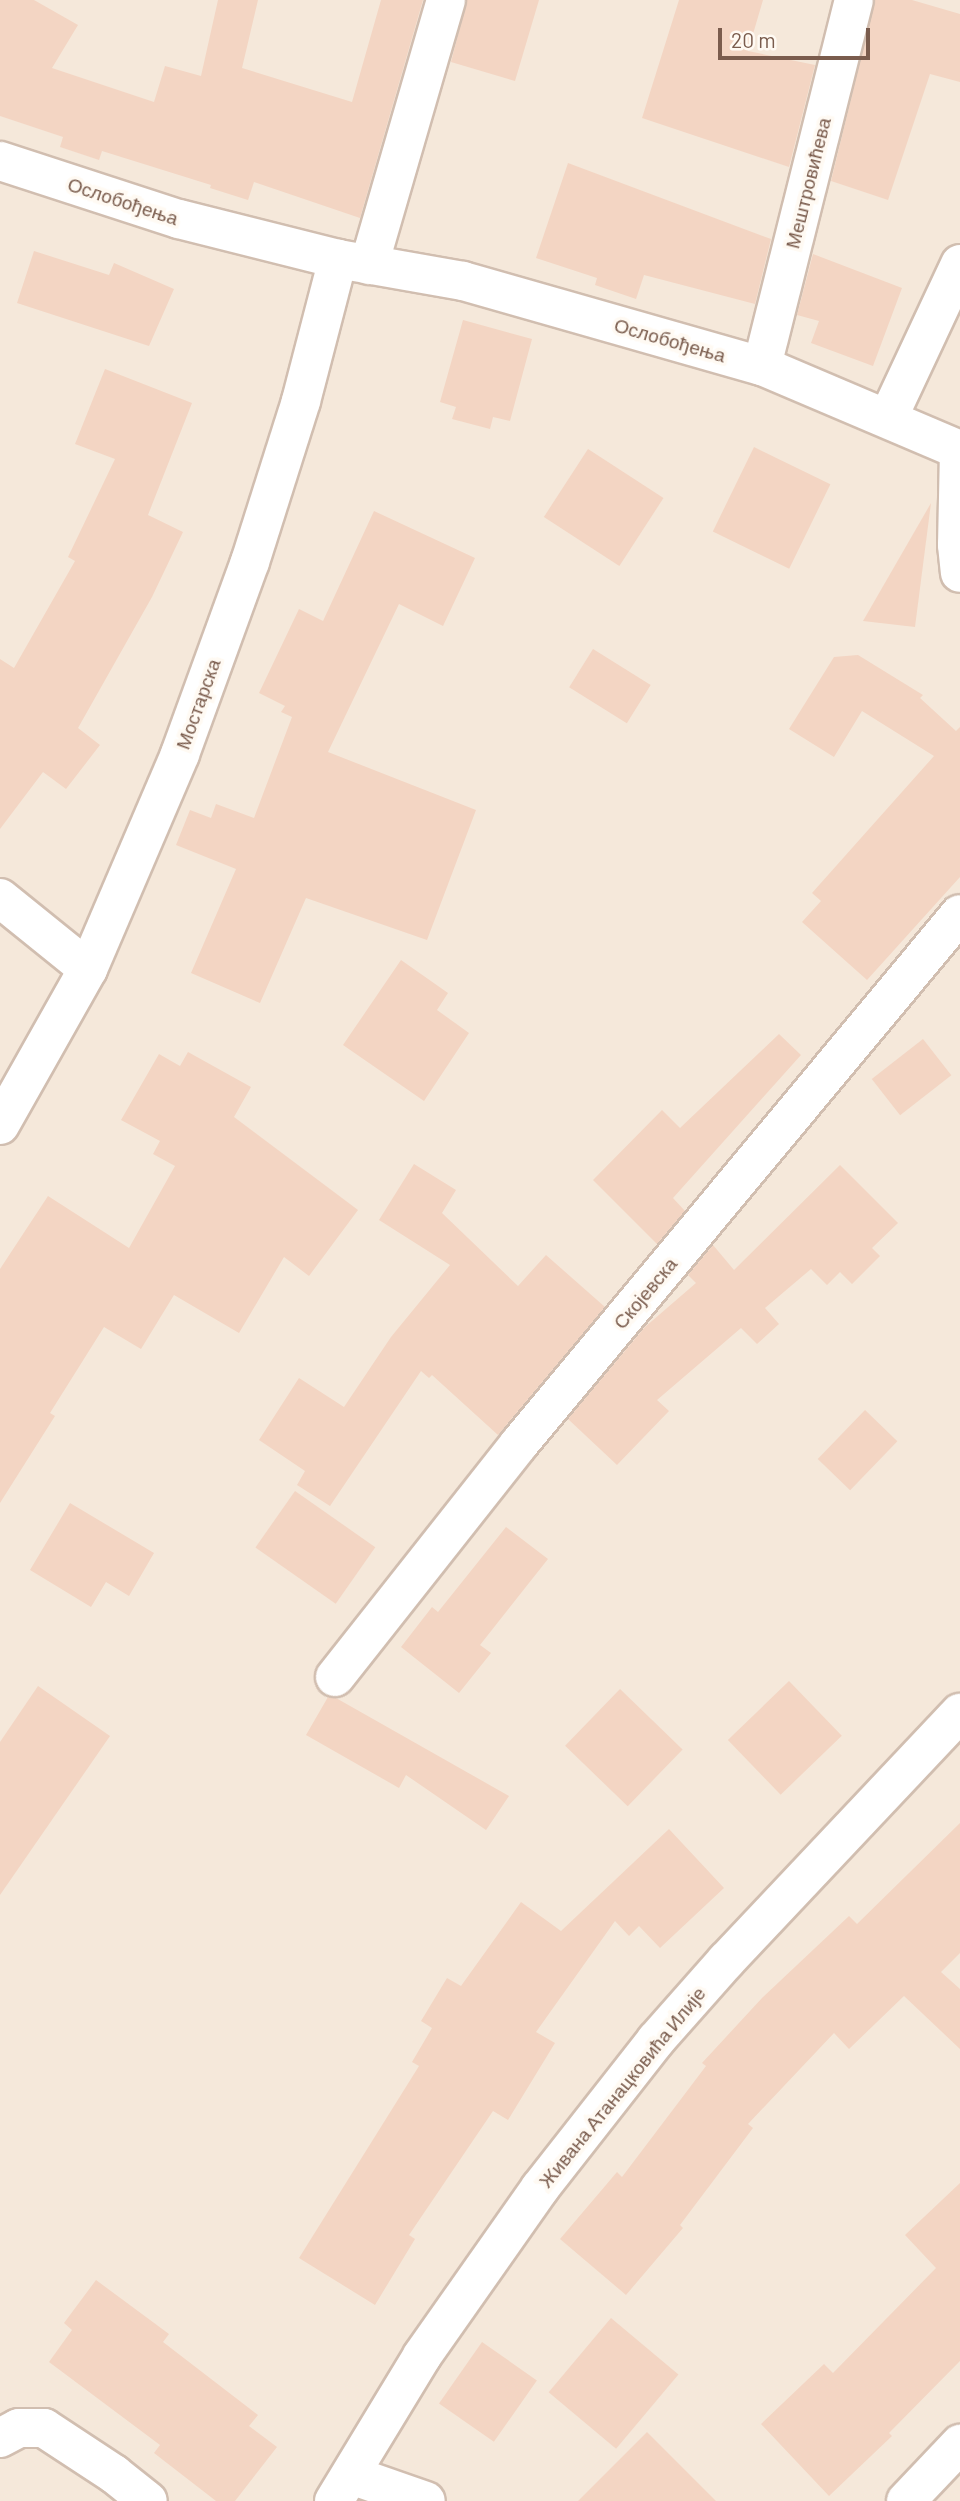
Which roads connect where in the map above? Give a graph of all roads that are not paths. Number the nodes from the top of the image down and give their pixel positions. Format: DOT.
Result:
graph roads {
  1 [pos="446,0"];
  2 [pos="854,0"];
  3 [pos="0,161"];
  4 [pos="354,262"];
  5 [pos="960,264"];
  6 [pos="762,366"];
  7 [pos="888,418"];
  8 [pos="960,450"];
  9 [pos="960,573"];
  10 [pos="0,898"];
  11 [pos="960,914"];
  12 [pos="88,969"];
  13 [pos="0,1125"];
  14 [pos="335,1676"];
  15 [pos="960,1713"];
  16 [pos="0,2438"];
  17 [pos="960,2444"];
  18 [pos="343,2488"];
  19 [pos="148,2501"];
  20 [pos="426,2501"];
  21 [pos="906,2501"];
  1 -- 4 [label="street"];
  2 -- 6 [label="street, Мештровићева"];
  3 -- 4 [label="street, Ослобођења"];
  4 -- 6 [label="street, Ослобођења"];
  4 -- 12 [label="street, Мостарска"];
  5 -- 7 [label="street"];
  6 -- 7 [label="street, Ослобођења"];
  7 -- 8 [label="street, Ослобођења"];
  8 -- 9 [label="street"];
  10 -- 12 [label="street"];
  11 -- 14 [label="street, Скојевска"];
  12 -- 13 [label="street, Мостарска"];
  15 -- 18 [label="street, Живана Атанацковића Илије"];
  16 -- 19 [label="street"];
  17 -- 21 [label="street"];
  18 -- 20 [label="street"];
}
